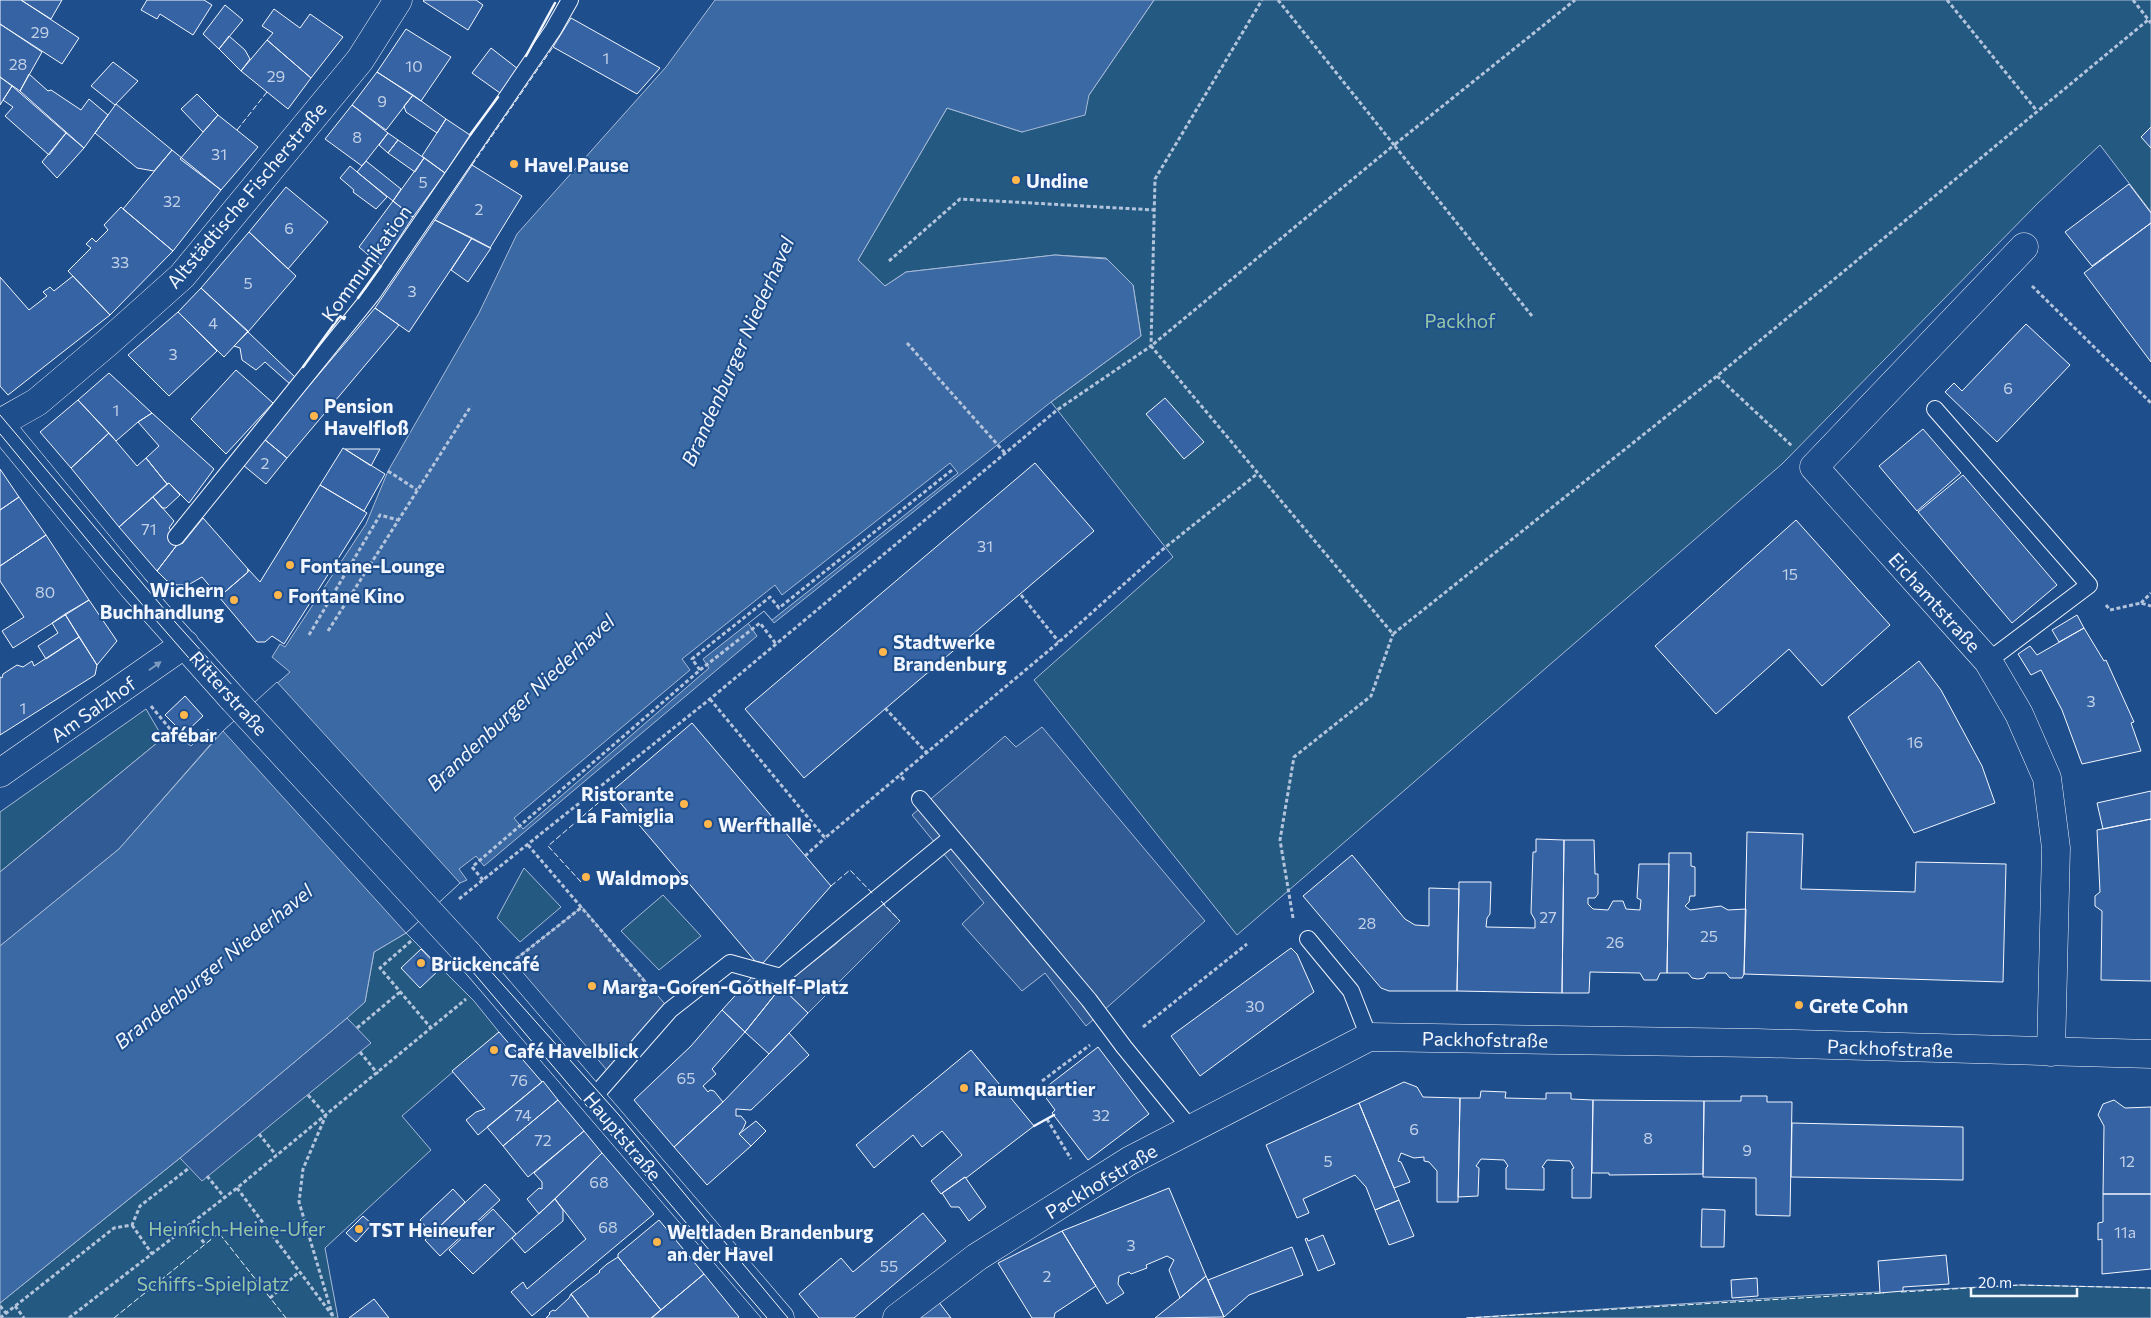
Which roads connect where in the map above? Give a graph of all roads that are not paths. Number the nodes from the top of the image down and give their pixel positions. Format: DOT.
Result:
graph roads {
  1 [pos="398,0"];
  2 [pos="570,0"];
  3 [pos="2016,255"];
  4 [pos="1935,409"];
  5 [pos="0,424"];
  6 [pos="176,537"];
  7 [pos="185,644"];
  8 [pos="1988,661"];
  9 [pos="0,773"];
  10 [pos="920,799"];
  11 [pos="952,838"];
  12 [pos="1308,939"];
  13 [pos="467,953"];
  14 [pos="1369,1037"];
  15 [pos="2051,1052"];
  16 [pos="2151,1054"];
  17 [pos="592,1099"];
  18 [pos="1191,1129"];
  19 [pos="780,1318"];
  20 [pos="897,1318"];
  1 -- 5 [label="street, Altstädtische Fischerstraße"];
  2 -- 6 [label="lane, Kommunikation"];
  3 -- 8 [label="street, Eichamtstraße"];
  4 -- 8 [label="lane"];
  5 -- 7 [label="street, Ritterstraße"];
  9 -- 7 [label="street, Am Salzhof, one-way"];
  7 -- 13 [label="street, Ritterstraße, bridge"];
  8 -- 15 [label="street, Eichamtstraße"];
  10 -- 11 [label="lane"];
  11 -- 17 [label="lane"];
  11 -- 18 [label="lane"];
  12 -- 14 [label="lane"];
  13 -- 17 [label="street, Hauptstraße"];
  14 -- 15 [label="street, Packhofstraße"];
  14 -- 18 [label="street, Packhofstraße"];
  15 -- 16 [label="street, Packhofstraße"];
  17 -- 19 [label="street, Hauptstraße"];
  18 -- 20 [label="street, Packhofstraße"];
}
